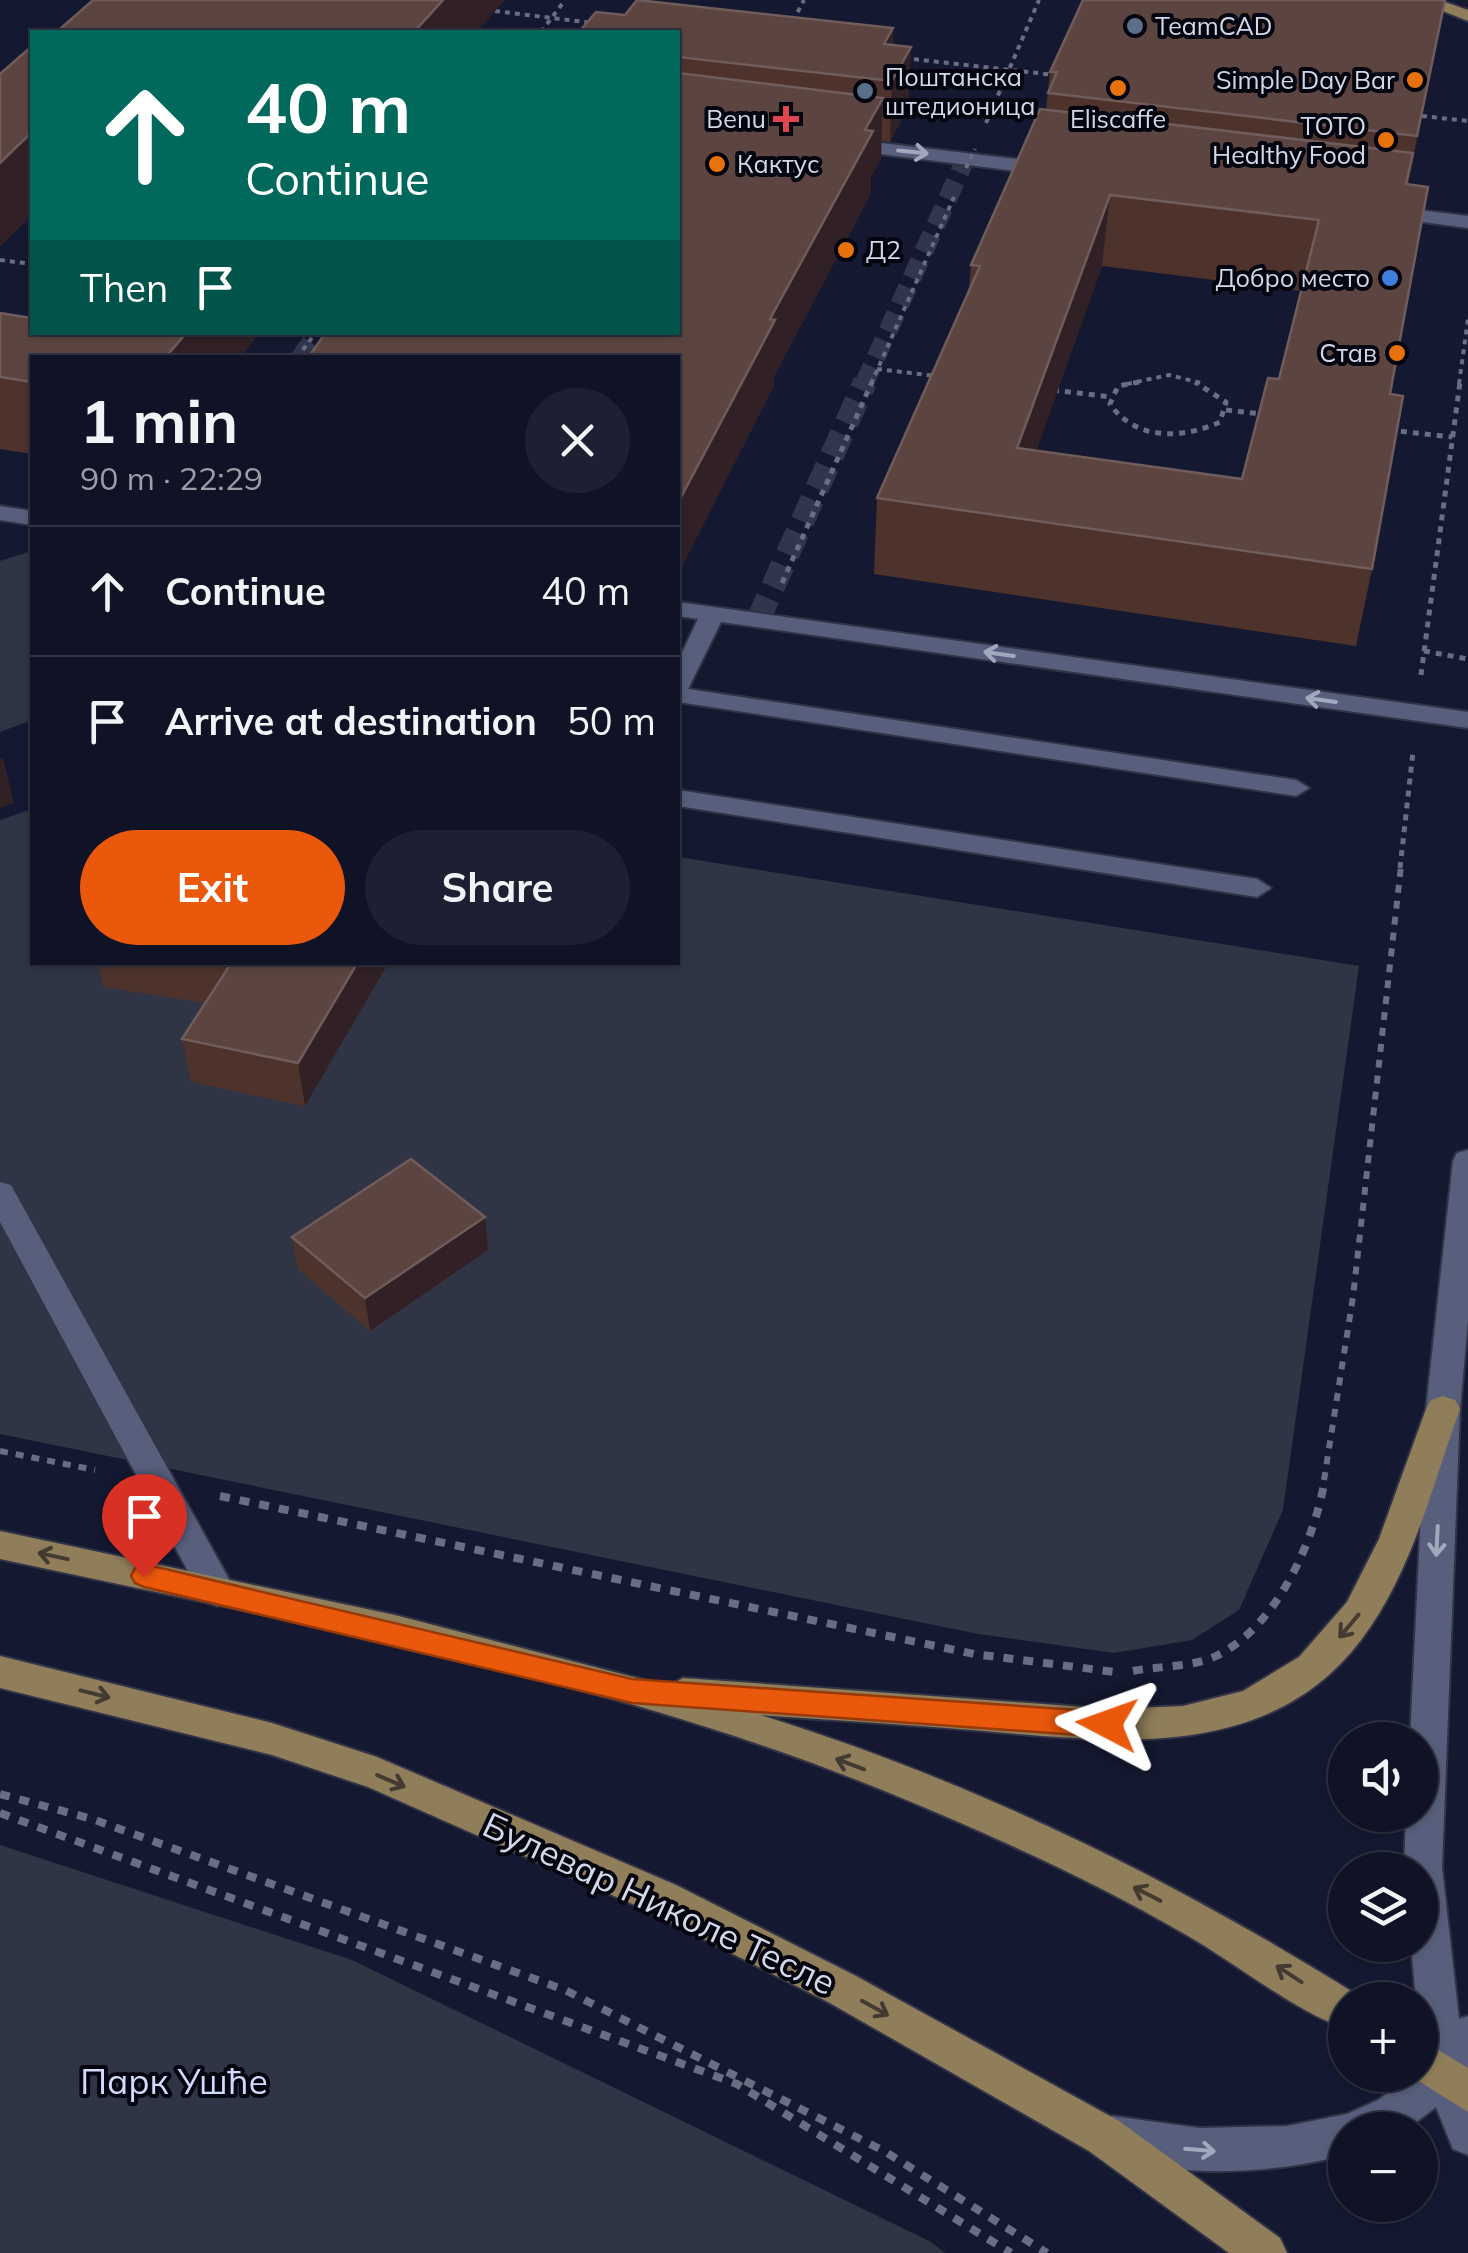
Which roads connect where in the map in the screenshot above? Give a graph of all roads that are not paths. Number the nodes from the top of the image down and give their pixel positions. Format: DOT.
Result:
graph roads {
  1 [pos="1423,0"];
  2 [pos="1456,0"];
  3 [pos="1468,1"];
  4 [pos="1468,16"];
  5 [pos="810,140"];
  6 [pos="1084,173"];
  7 [pos="1360,209"];
  8 [pos="1468,222"];
  9 [pos="0,513"];
  10 [pos="30,518"];
  11 [pos="680,609"];
  12 [pos="714,614"];
  13 [pos="680,681"];
  14 [pos="680,695"];
  15 [pos="1468,720"];
  16 [pos="1296,788"];
  17 [pos="680,798"];
  18 [pos="1256,888"];
  19 [pos="1468,1161"];
  20 [pos="0,1193"];
  21 [pos="1443,1409"];
  22 [pos="0,1545"];
  23 [pos="217,1591"];
  24 [pos="0,1672"];
  25 [pos="632,1691"];
  26 [pos="1328,1999"];
  27 [pos="1468,2035"];
  28 [pos="1444,2075"];
  29 [pos="1392,2112"];
  30 [pos="1468,2134"];
  31 [pos="1104,2136"];
  32 [pos="1328,2139"];
  33 [pos="1265,2253"];
  1 -- 4 [label="main road"];
  2 -- 3 [label="main road"];
  5 -- 6 [label="street, one-way"];
  7 -- 8 [label="street"];
  9 -- 10 [label="street"];
  11 -- 12 [label="street"];
  12 -- 13 [label="street"];
  15 -- 12 [label="street, one-way"];
  14 -- 16 [label="street"];
  17 -- 18 [label="street"];
  19 -- 21 [label="street"];
  20 -- 23 [label="street"];
  21 -- 25 [label="main road, one-way"];
  21 -- 28 [label="street, one-way"];
  23 -- 22 [label="main road, one-way"];
  23 -- 25 [label="main road"];
  24 -- 31 [label="main road, Булевар Николе Тесле, one-way"];
  26 -- 25 [label="main road, one-way"];
  27 -- 28 [label="street"];
  28 -- 29 [label="street"];
  28 -- 30 [label="street"];
  31 -- 32 [label="street, one-way"];
  31 -- 33 [label="main road, Булевар Николе Тесле"];
}
